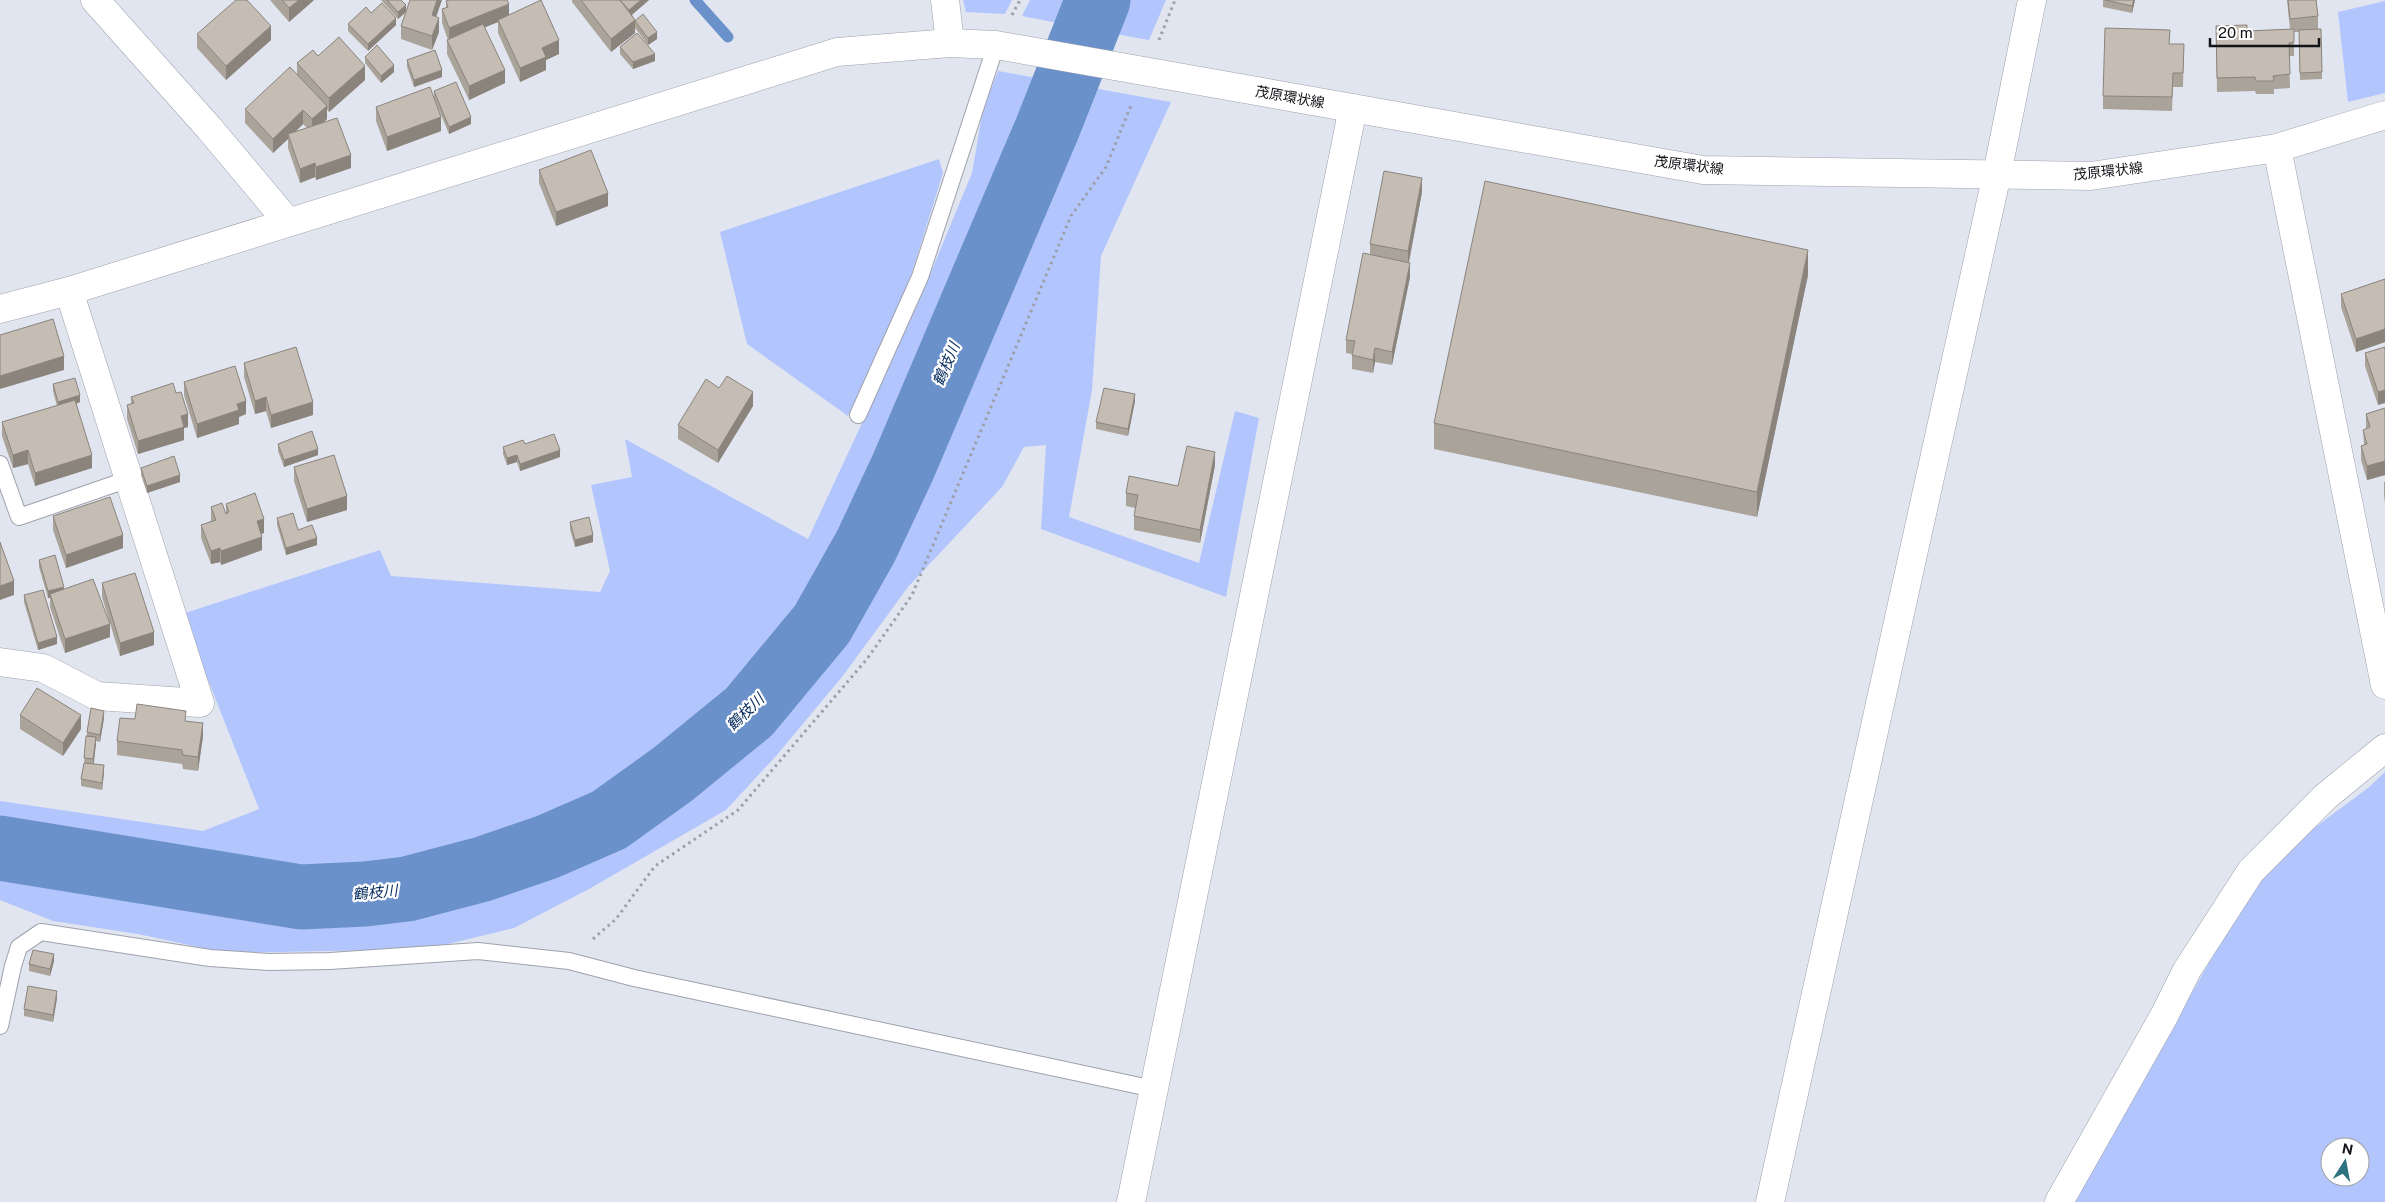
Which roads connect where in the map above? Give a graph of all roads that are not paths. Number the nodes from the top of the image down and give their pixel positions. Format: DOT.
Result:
graph roads {
  1 [pos="95,0"];
  2 [pos="946,0"];
  3 [pos="2032,0"];
  4 [pos="950,43"];
  5 [pos="996,45"];
  6 [pos="1353,108"];
  7 [pos="2385,115"];
  8 [pos="2277,148"];
  9 [pos="1997,174"];
  10 [pos="287,221"];
  11 [pos="69,291"];
  12 [pos="0,309"];
  13 [pos="858,415"];
  14 [pos="0,464"];
  15 [pos="129,478"];
  16 [pos="0,662"];
  17 [pos="2385,685"];
  18 [pos="2385,748"];
  19 [pos="0,1026"];
  20 [pos="1154,1089"];
  21 [pos="1130,1202"];
  22 [pos="1770,1202"];
  23 [pos="2059,1202"];
  1 -- 10 [label="street"];
  2 -- 4 [label="street"];
  3 -- 9 [label="street"];
  4 -- 5 [label="street, 茂原環状線"];
  4 -- 10 [label="street, 茂原環状線"];
  5 -- 6 [label="street, 茂原環状線"];
  5 -- 13 [label="lane"];
  6 -- 9 [label="street, 茂原環状線"];
  6 -- 20 [label="street"];
  7 -- 8 [label="street, 茂原環状線"];
  8 -- 9 [label="street, 茂原環状線"];
  8 -- 17 [label="street"];
  9 -- 22 [label="street"];
  10 -- 11 [label="street, 茂原環状線"];
  11 -- 12 [label="street, 茂原環状線"];
  11 -- 15 [label="street"];
  14 -- 15 [label="lane"];
  15 -- 16 [label="street"];
  18 -- 23 [label="street"];
  19 -- 20 [label="lane"];
  20 -- 21 [label="street"];
}
